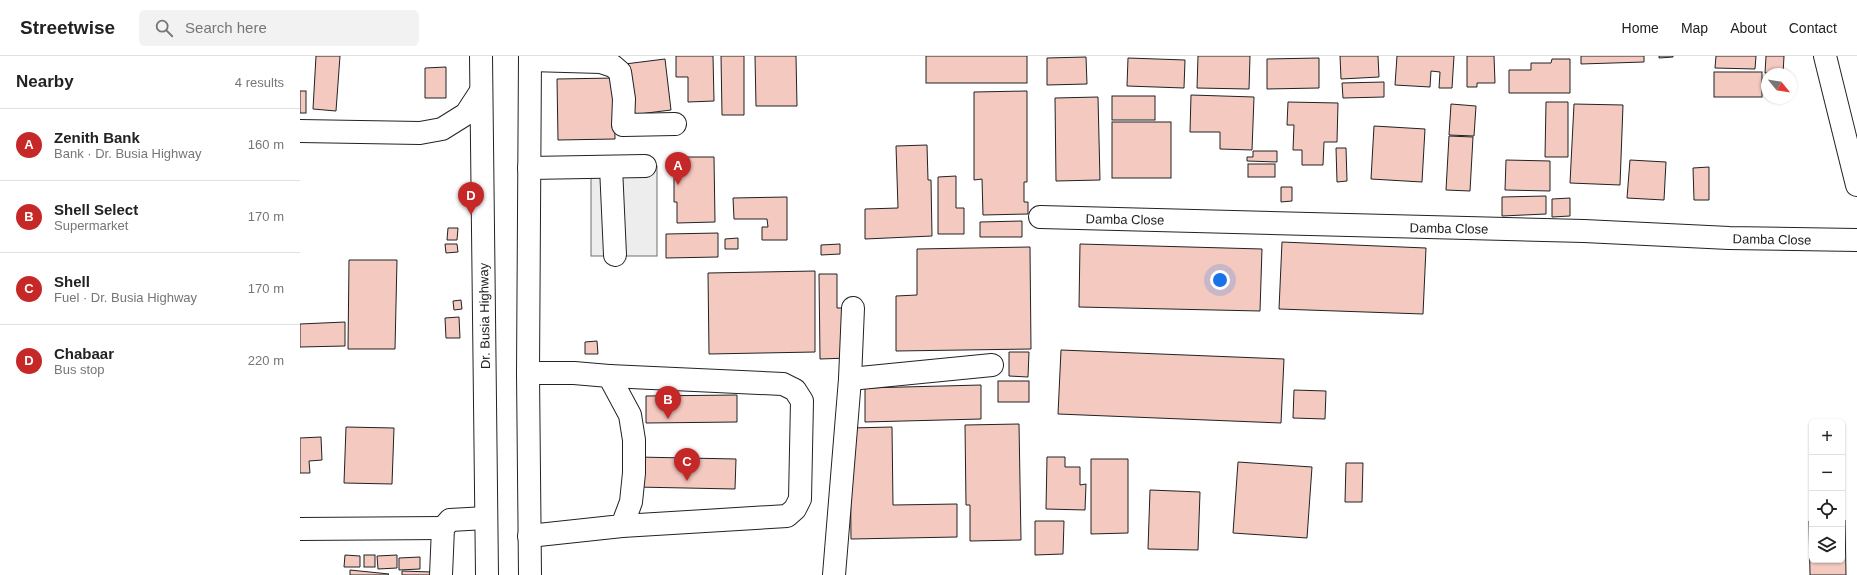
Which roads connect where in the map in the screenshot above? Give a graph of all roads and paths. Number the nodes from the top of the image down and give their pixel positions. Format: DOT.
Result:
graph roads {
  1 [pos="481,56"];
  2 [pos="1825,56"];
  3 [pos="530,58"];
  4 [pos="481,91"];
  5 [pos="675,124"];
  6 [pos="300,131"];
  7 [pos="645,166"];
  8 [pos="611,167"];
  9 [pos="529,168"];
  10 [pos="1857,185"];
  11 [pos="1040,217"];
  12 [pos="1857,240"];
  13 [pos="615,255"];
  14 [pos="853,308"];
  15 [pos="992,365"];
  16 [pos="528,373"];
  17 [pos="608,376"];
  18 [pos="850,379"];
  19 [pos="486,518"];
  20 [pos="622,526"];
  21 [pos="443,528"];
  22 [pos="300,529"];
  23 [pos="529,536"];
  24 [pos="441,575"];
  25 [pos="487,575"];
  26 [pos="530,575"];
  27 [pos="834,575"];
  1 -- 4 [label="main road, Dr. Busia Highway"];
  2 -- 10 [label="main road"];
  3 -- 5 [label="main road"];
  3 -- 9 [label="main road"];
  4 -- 6 [label="main road"];
  4 -- 19 [label="main road, Dr. Busia Highway"];
  7 -- 8 [label="main road"];
  8 -- 9 [label="main road"];
  8 -- 13 [label="main road"];
  9 -- 16 [label="main road"];
  11 -- 12 [label="main road, Damba Close"];
  14 -- 18 [label="main road"];
  15 -- 18 [label="main road"];
  16 -- 17 [label="main road"];
  16 -- 23 [label="main road"];
  17 -- 20 [label="main road"];
  17 -- 20 [label="main road"];
  18 -- 27 [label="main road"];
  19 -- 21 [label="main road"];
  19 -- 25 [label="main road, Dr. Busia Highway"];
  20 -- 23 [label="main road"];
  21 -- 22 [label="main road"];
  21 -- 24 [label="main road"];
  23 -- 26 [label="main road"];
}
